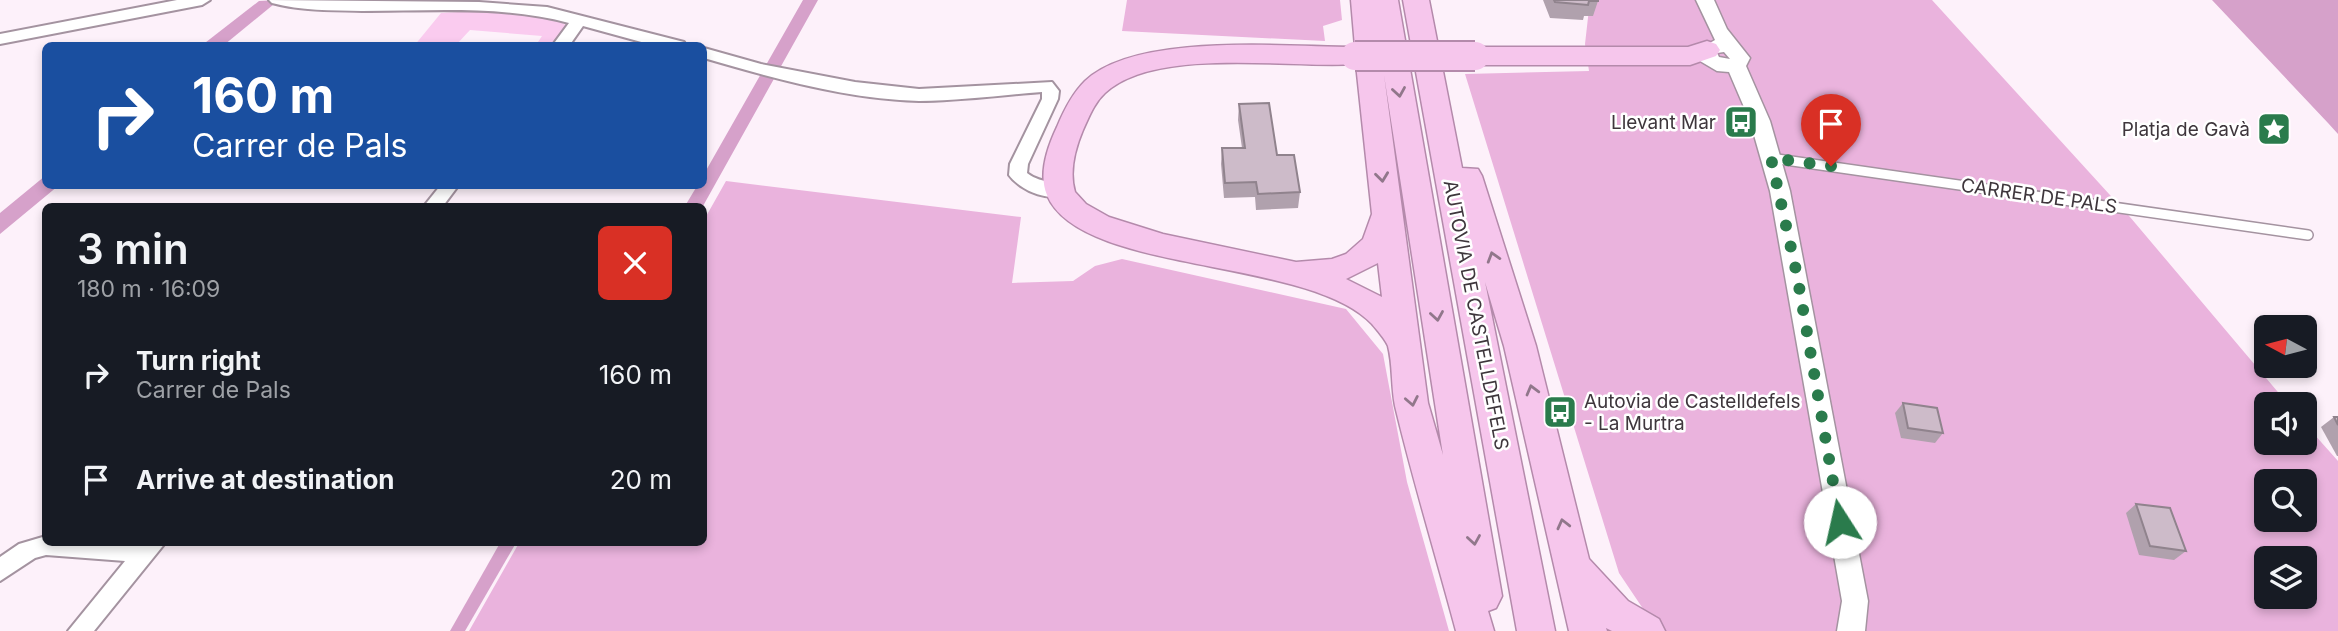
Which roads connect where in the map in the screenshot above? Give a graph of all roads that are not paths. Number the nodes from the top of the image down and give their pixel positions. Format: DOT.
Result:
graph roads {
  1 [pos="202,0"];
  2 [pos="278,0"];
  3 [pos="1356,0"];
  4 [pos="1364,0"];
  5 [pos="1385,0"];
  6 [pos="1416,0"];
  7 [pos="1705,0"];
  8 [pos="578,22"];
  9 [pos="0,39"];
  10 [pos="563,42"];
  11 [pos="661,42"];
  12 [pos="1361,46"];
  13 [pos="1716,53"];
  14 [pos="707,54"];
  15 [pos="1430,69"];
  16 [pos="1771,158"];
  17 [pos="447,189"];
  18 [pos="1059,189"];
  19 [pos="435,203"];
  20 [pos="1386,212"];
  21 [pos="2308,235"];
  22 [pos="1285,271"];
  23 [pos="1401,339"];
  24 [pos="150,548"];
  25 [pos="1574,567"];
  26 [pos="0,571"];
  27 [pos="1855,601"];
  28 [pos="80,631"];
  29 [pos="1475,631"];
  30 [pos="1489,631"];
  31 [pos="1536,631"];
  32 [pos="1588,631"];
  33 [pos="1646,631"];
  34 [pos="1851,631"];
  35 [pos="1866,631"];
  1 -- 9 [label="street"];
  2 -- 8 [label="street"];
  3 -- 12 [label="lane"];
  4 -- 12 [label="highway"];
  5 -- 30 [label="highway, AUTOVIA DE CASTELLDEFELS, one-way"];
  6 -- 15 [label="highway, AUTOVIA DE CASTELLDEFELS"];
  7 -- 13 [label="street"];
  8 -- 10 [label="street"];
  8 -- 11 [label="street"];
  12 -- 13 [label="highway, bridge"];
  12 -- 18 [label="highway"];
  12 -- 20 [label="highway, one-way"];
  13 -- 16 [label="street"];
  14 -- 18 [label="street"];
  25 -- 15 [label="highway, one-way"];
  15 -- 31 [label="highway, AUTOVIA DE CASTELLDEFELS"];
  16 -- 21 [label="lane, CARRER DE PALS"];
  16 -- 27 [label="street"];
  17 -- 19 [label="street"];
  18 -- 22 [label="highway"];
  20 -- 22 [label="highway"];
  20 -- 23 [label="highway"];
  22 -- 23 [label="highway"];
  23 -- 29 [label="highway, one-way"];
  24 -- 26 [label="street"];
  24 -- 28 [label="street"];
  25 -- 32 [label="highway"];
  25 -- 33 [label="highway"];
  27 -- 34 [label="street"];
  27 -- 35 [label="street"];
}
